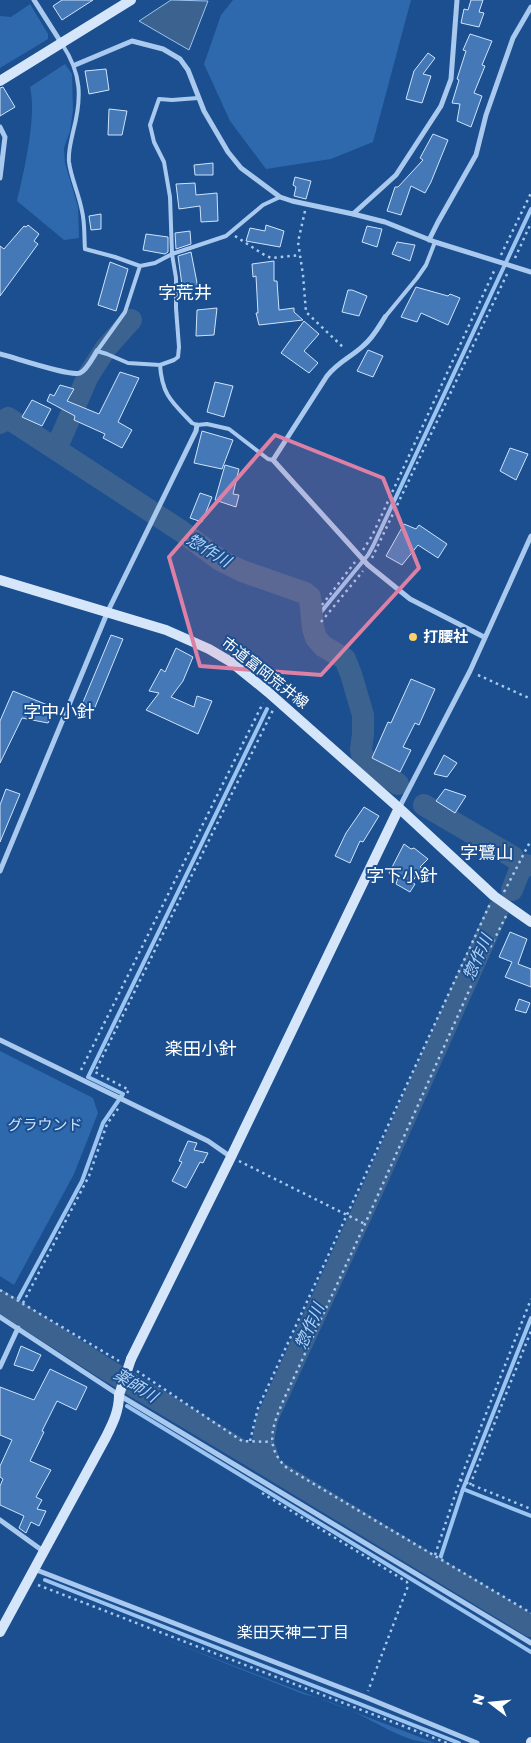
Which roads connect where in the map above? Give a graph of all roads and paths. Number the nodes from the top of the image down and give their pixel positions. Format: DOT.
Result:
graph roads {
  1 [pos="34,0"];
  2 [pos="131,0"];
  3 [pos="457,0"];
  4 [pos="117,4"];
  5 [pos="531,7"];
  6 [pos="62,44"];
  7 [pos="74,66"];
  8 [pos="0,82"];
  9 [pos="198,98"];
  10 [pos="0,127"];
  11 [pos="0,178"];
  12 [pos="531,193"];
  13 [pos="280,198"];
  14 [pos="307,205"];
  15 [pos="353,214"];
  16 [pos="531,223"];
  17 [pos="230,233"];
  18 [pos="432,241"];
  19 [pos="172,254"];
  20 [pos="300,255"];
  21 [pos="500,263"];
  22 [pos="140,266"];
  23 [pos="510,266"];
  24 [pos="531,272"];
  25 [pos="385,317"];
  26 [pos="97,351"];
  27 [pos="0,354"];
  28 [pos="350,355"];
  29 [pos="160,365"];
  30 [pos="197,425"];
  31 [pos="273,460"];
  32 [pos="531,536"];
  33 [pos="363,560"];
  34 [pos="0,580"];
  35 [pos="322,605"];
  36 [pos="108,611"];
  37 [pos="321,622"];
  38 [pos="484,637"];
  39 [pos="470,671"];
  40 [pos="268,692"];
  41 [pos="531,699"];
  42 [pos="278,700"];
  43 [pos="400,808"];
  44 [pos="531,840"];
  45 [pos="0,870"];
  46 [pos="497,898"];
  47 [pos="510,908"];
  48 [pos="531,922"];
  49 [pos="0,1040"];
  50 [pos="77,1078"];
  51 [pos="124,1100"];
  52 [pos="231,1157"];
  53 [pos="348,1216"];
  54 [pos="365,1224"];
  55 [pos="0,1290"];
  56 [pos="531,1299"];
  57 [pos="22,1303"];
  58 [pos="0,1317"];
  59 [pos="18,1328"];
  60 [pos="531,1331"];
  61 [pos="126,1360"];
  62 [pos="0,1367"];
  63 [pos="136,1371"];
  64 [pos="119,1396"];
  65 [pos="250,1441"];
  66 [pos="272,1442"];
  67 [pos="460,1480"];
  68 [pos="470,1484"];
  69 [pos="257,1489"];
  70 [pos="531,1509"];
  71 [pos="0,1520"];
  72 [pos="43,1551"];
  73 [pos="435,1556"];
  74 [pos="34,1569"];
  75 [pos="28,1581"];
  76 [pos="531,1613"];
  77 [pos="0,1632"];
  78 [pos="531,1643"];
  79 [pos="365,1697"];
  80 [pos="447,1743"];
  81 [pos="477,1743"];
  1 -- 6 [label="street"];
  2 -- 4 [label="street"];
  3 -- 15 [label="street"];
  4 -- 6 [label="street"];
  5 -- 18 [label="street"];
  6 -- 7 [label="lane"];
  6 -- 8 [label="street"];
  7 -- 9 [label="street"];
  7 -- 22 [label="lane"];
  9 -- 13 [label="street"];
  9 -- 19 [label="lane"];
  10 -- 11 [label="street"];
  12 -- 21 [label="path"];
  13 -- 14 [label="street"];
  13 -- 17 [label="lane"];
  14 -- 15 [label="street"];
  14 -- 20 [label="path"];
  15 -- 18 [label="street"];
  16 -- 23 [label="path"];
  17 -- 19 [label="lane"];
  17 -- 20 [label="path"];
  18 -- 21 [label="street"];
  18 -- 25 [label="lane"];
  19 -- 22 [label="lane"];
  19 -- 29 [label="lane"];
  20 -- 28 [label="path"];
  21 -- 23 [label="street"];
  21 -- 33 [label="path"];
  22 -- 26 [label="lane"];
  23 -- 24 [label="street"];
  23 -- 33 [label="path"];
  25 -- 28 [label="street"];
  26 -- 27 [label="street"];
  26 -- 29 [label="lane"];
  28 -- 31 [label="street"];
  29 -- 30 [label="lane"];
  30 -- 31 [label="lane"];
  30 -- 36 [label="street"];
  31 -- 33 [label="street"];
  32 -- 38 [label="street"];
  33 -- 35 [label="path"];
  33 -- 37 [label="path"];
  33 -- 38 [label="street"];
  34 -- 36 [label="street, 市道富岡荒井線"];
  36 -- 40 [label="street, 市道富岡荒井線"];
  36 -- 45 [label="street"];
  38 -- 39 [label="street"];
  39 -- 41 [label="path"];
  39 -- 43 [label="street"];
  40 -- 42 [label="street, 市道富岡荒井線"];
  40 -- 50 [label="path"];
  42 -- 43 [label="street, 市道富岡荒井線"];
  42 -- 51 [label="path"];
  43 -- 46 [label="street, 市道富岡荒井線"];
  43 -- 52 [label="street"];
  44 -- 46 [label="path"];
  46 -- 47 [label="street, 市道富岡荒井線"];
  46 -- 53 [label="path"];
  47 -- 48 [label="street, 市道富岡荒井線"];
  47 -- 54 [label="path"];
  49 -- 50 [label="street"];
  50 -- 51 [label="street"];
  51 -- 52 [label="street"];
  51 -- 57 [label="path"];
  52 -- 53 [label="path"];
  52 -- 61 [label="street"];
  53 -- 54 [label="path"];
  53 -- 65 [label="path"];
  54 -- 66 [label="path"];
  55 -- 57 [label="path"];
  56 -- 67 [label="path"];
  57 -- 61 [label="path"];
  58 -- 59 [label="street"];
  59 -- 62 [label="street"];
  59 -- 64 [label="street"];
  60 -- 68 [label="path"];
  61 -- 64 [label="street, bridge"];
  63 -- 65 [label="path"];
  64 -- 72 [label="street"];
  64 -- 78 [label="street"];
  65 -- 66 [label="path"];
  66 -- 73 [label="path"];
  67 -- 68 [label="path"];
  67 -- 73 [label="path"];
  68 -- 70 [label="path"];
  69 -- 79 [label="path"];
  71 -- 72 [label="street"];
  72 -- 74 [label="street"];
  73 -- 76 [label="path"];
  74 -- 75 [label="street"];
  74 -- 79 [label="street"];
  75 -- 77 [label="street"];
  75 -- 80 [label="path"];
  79 -- 81 [label="street"];
}
